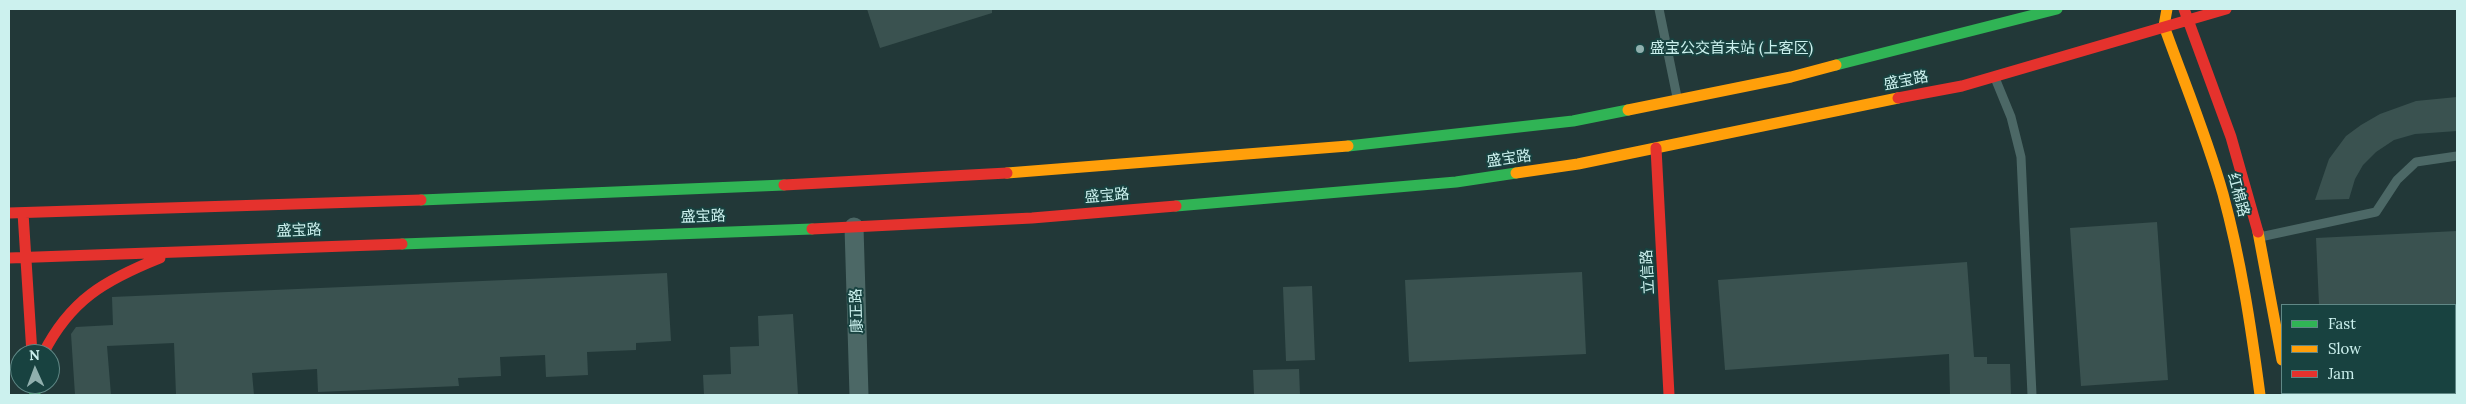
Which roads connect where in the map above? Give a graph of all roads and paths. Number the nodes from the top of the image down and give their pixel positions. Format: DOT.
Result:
graph roads {
  1 [pos="1659,9"];
  2 [pos="2056,9"];
  3 [pos="2167,9"];
  4 [pos="2226,9"];
  5 [pos="2186,14"];
  6 [pos="2164,26"];
  7 [pos="1994,76"];
  8 [pos="1678,100"];
  9 [pos="1656,148"];
  10 [pos="2457,156"];
  11 [pos="9,213"];
  12 [pos="23,213"];
  13 [pos="854,227"];
  14 [pos="2260,237"];
  15 [pos="180,250"];
  16 [pos="26,256"];
  17 [pos="9,258"];
  18 [pos="31,344"];
  19 [pos="48,344"];
  20 [pos="2281,353"];
  21 [pos="859,395"];
  22 [pos="1669,395"];
  23 [pos="2032,395"];
  24 [pos="2260,395"];
  1 -- 8 [label="lane"];
  2 -- 8 [label="main road, 盛宝路"];
  3 -- 6 [label="main road"];
  4 -- 5 [label="main road"];
  5 -- 6 [label="main road, 盛宝路"];
  5 -- 14 [label="main road, 红棉路"];
  6 -- 7 [label="main road, 盛宝路"];
  6 -- 24 [label="main road, 红棉路"];
  7 -- 9 [label="main road, 盛宝路"];
  7 -- 23 [label="lane"];
  8 -- 12 [label="main road, 盛宝路"];
  9 -- 13 [label="main road, 盛宝路"];
  9 -- 22 [label="main road, 立信路"];
  10 -- 14 [label="lane"];
  11 -- 12 [label="main road, 盛宝路"];
  12 -- 16 [label="main road"];
  13 -- 15 [label="main road, 盛宝路"];
  13 -- 21 [label="street, 康正路"];
  14 -- 20 [label="main road, 红棉路"];
  15 -- 16 [label="main road, 盛宝路"];
  15 -- 19 [label="main road"];
  16 -- 17 [label="main road, 盛宝路"];
  16 -- 18 [label="main road"];
}
